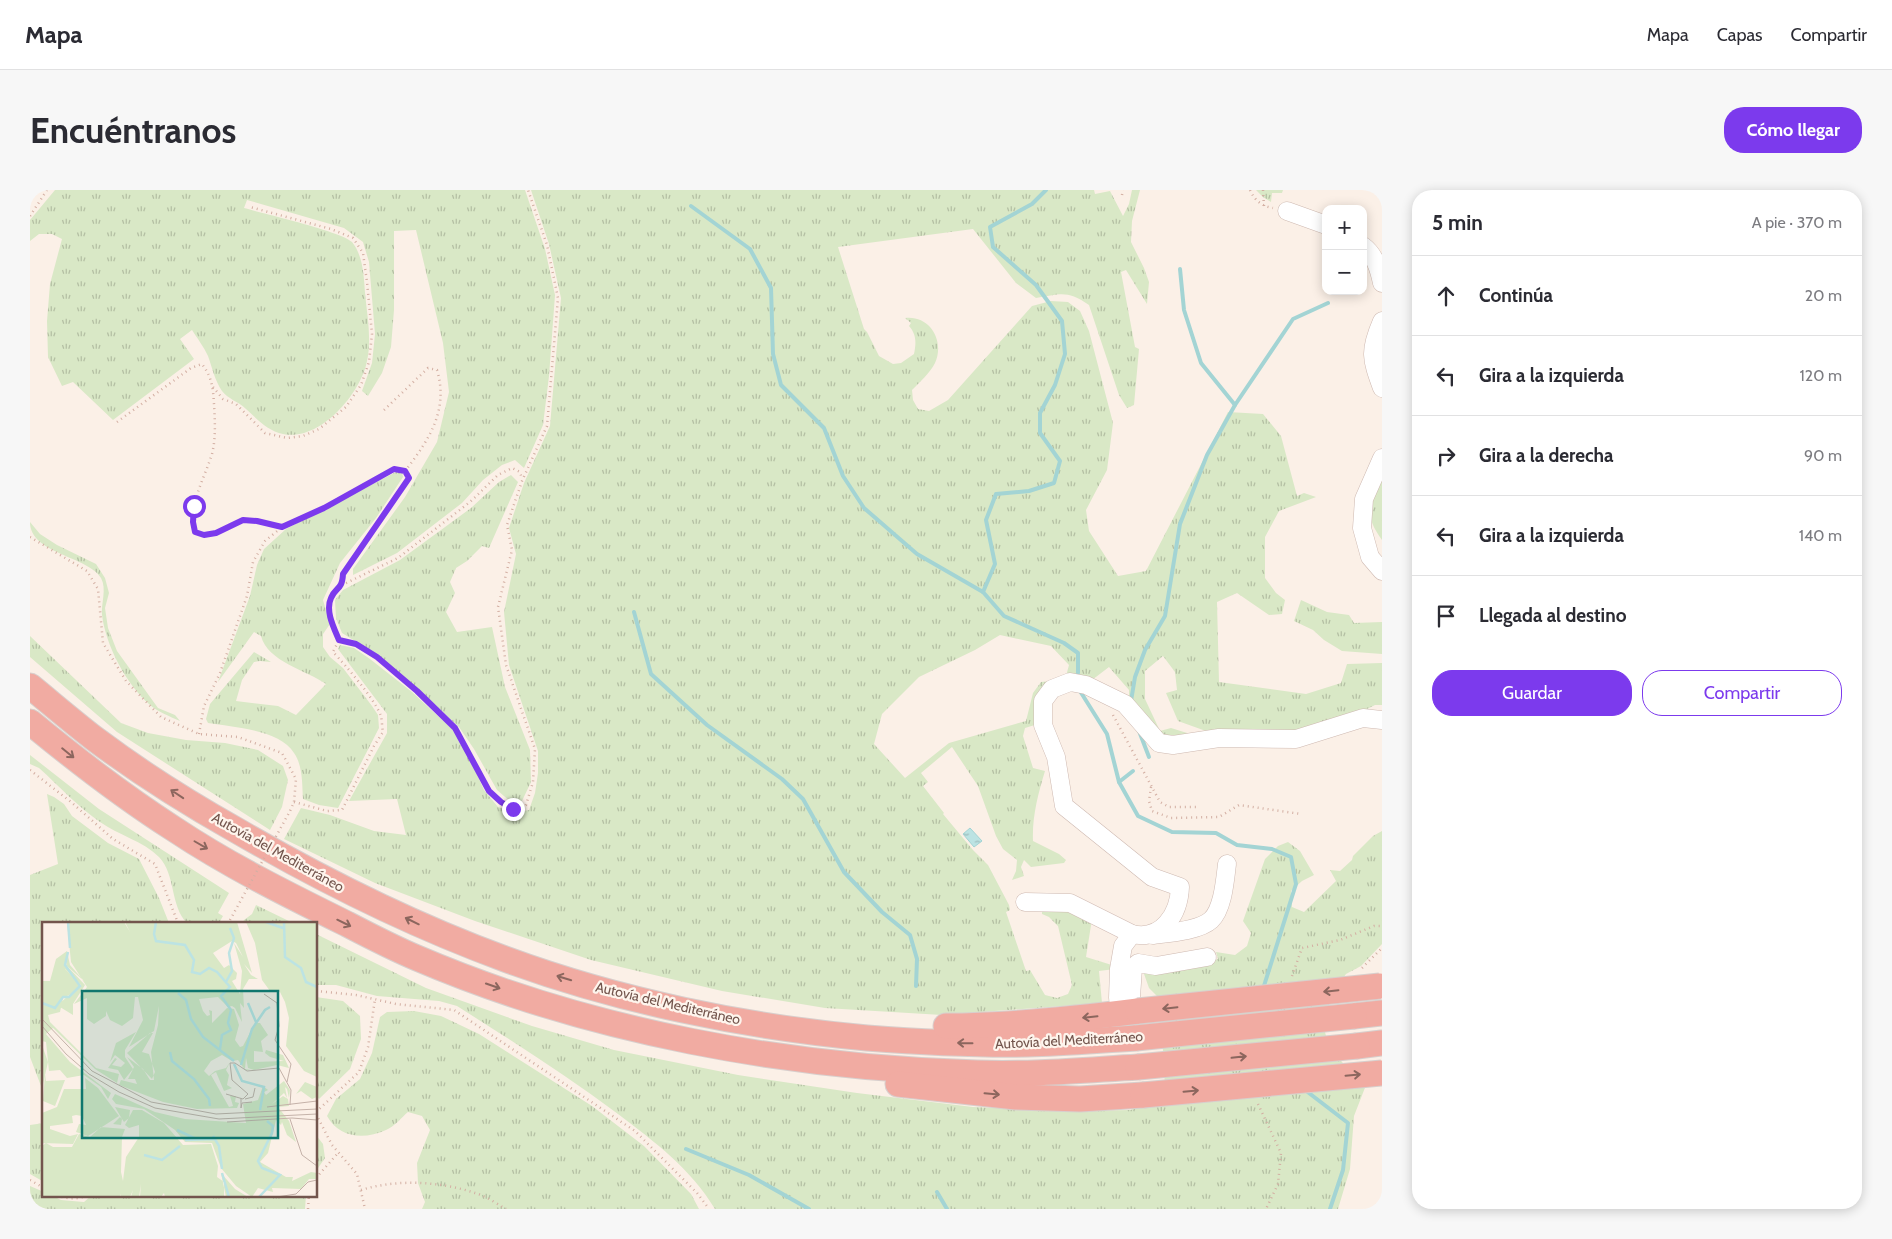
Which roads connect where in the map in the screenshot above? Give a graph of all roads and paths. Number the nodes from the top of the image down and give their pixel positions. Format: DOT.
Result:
graph roads {
  1 [pos="48,190"];
  2 [pos="528,190"];
  3 [pos="1123,190"];
  4 [pos="1250,190"];
  5 [pos="1263,190"];
  6 [pos="1122,195"];
  7 [pos="1264,206"];
  8 [pos="250,207"];
  9 [pos="1287,211"];
  10 [pos="30,216"];
  11 [pos="1322,224"];
  12 [pos="1367,250"];
  13 [pos="1382,283"];
  14 [pos="1382,321"];
  15 [pos="213,387"];
  16 [pos="1382,388"];
  17 [pos="384,410"];
  18 [pos="117,422"];
  19 [pos="1382,458"];
  20 [pos="405,471"];
  21 [pos="522,481"];
  22 [pos="282,527"];
  23 [pos="30,537"];
  24 [pos="1382,571"];
  25 [pos="342,585"];
  26 [pos="339,640"];
  27 [pos="30,686"];
  28 [pos="1103,693"];
  29 [pos="1382,720"];
  30 [pos="30,722"];
  31 [pos="199,734"];
  32 [pos="30,770"];
  33 [pos="1151,787"];
  34 [pos="294,802"];
  35 [pos="1198,807"];
  36 [pos="1301,814"];
  37 [pos="1228,864"];
  38 [pos="1025,902"];
  39 [pos="230,921"];
  40 [pos="178,922"];
  41 [pos="1132,934"];
  42 [pos="1153,935"];
  43 [pos="1207,957"];
  44 [pos="1381,986"];
  45 [pos="318,991"];
  46 [pos="375,1000"];
  47 [pos="1382,1013"];
  48 [pos="791,1029"];
  49 [pos="1382,1043"];
  50 [pos="739,1050"];
  51 [pos="1382,1073"];
  52 [pos="318,1111"];
  53 [pos="318,1118"];
  54 [pos="338,1153"];
  55 [pos="318,1176"];
  56 [pos="30,1180"];
  57 [pos="42,1187"];
  58 [pos="361,1190"];
  59 [pos="59,1196"];
  60 [pos="85,1196"];
  61 [pos="310,1196"];
  62 [pos="308,1209"];
  63 [pos="365,1209"];
  64 [pos="506,1209"];
  65 [pos="709,1209"];
  1 -- 10 [label="path"];
  2 -- 21 [label="path"];
  3 -- 6 [label="path"];
  4 -- 7 [label="path"];
  5 -- 7 [label="path"];
  7 -- 9 [label="path"];
  8 -- 15 [label="path"];
  9 -- 11 [label="street"];
  12 -- 13 [label="street"];
  14 -- 16 [label="street"];
  15 -- 18 [label="path"];
  15 -- 22 [label="path"];
  17 -- 20 [label="path"];
  19 -- 24 [label="street"];
  20 -- 22 [label="path"];
  20 -- 25 [label="path"];
  21 -- 25 [label="path"];
  21 -- 26 [label="path"];
  22 -- 31 [label="path"];
  23 -- 31 [label="path"];
  25 -- 26 [label="path"];
  26 -- 34 [label="path"];
  48 -- 27 [label="highway, Autovía del Mediterráneo, one-way"];
  28 -- 29 [label="street"];
  28 -- 33 [label="path"];
  28 -- 42 [label="street"];
  30 -- 50 [label="highway, one-way"];
  31 -- 34 [label="path"];
  32 -- 40 [label="path"];
  33 -- 35 [label="path"];
  33 -- 36 [label="path"];
  34 -- 39 [label="path, bridge"];
  37 -- 42 [label="street"];
  38 -- 41 [label="street"];
  41 -- 42 [label="street"];
  41 -- 43 [label="street"];
  44 -- 48 [label="highway, one-way, bridge"];
  45 -- 46 [label="path"];
  46 -- 52 [label="path"];
  46 -- 65 [label="path"];
  47 -- 48 [label="highway, Autovía del Mediterráneo, one-way, bridge"];
  50 -- 49 [label="highway, one-way, bridge"];
  50 -- 51 [label="highway, one-way, bridge"];
  53 -- 54 [label="path"];
  54 -- 55 [label="path"];
  54 -- 58 [label="path"];
  56 -- 57 [label="path"];
  58 -- 63 [label="path"];
  58 -- 64 [label="path"];
  59 -- 60 [label="path"];
  61 -- 62 [label="path"];
}
